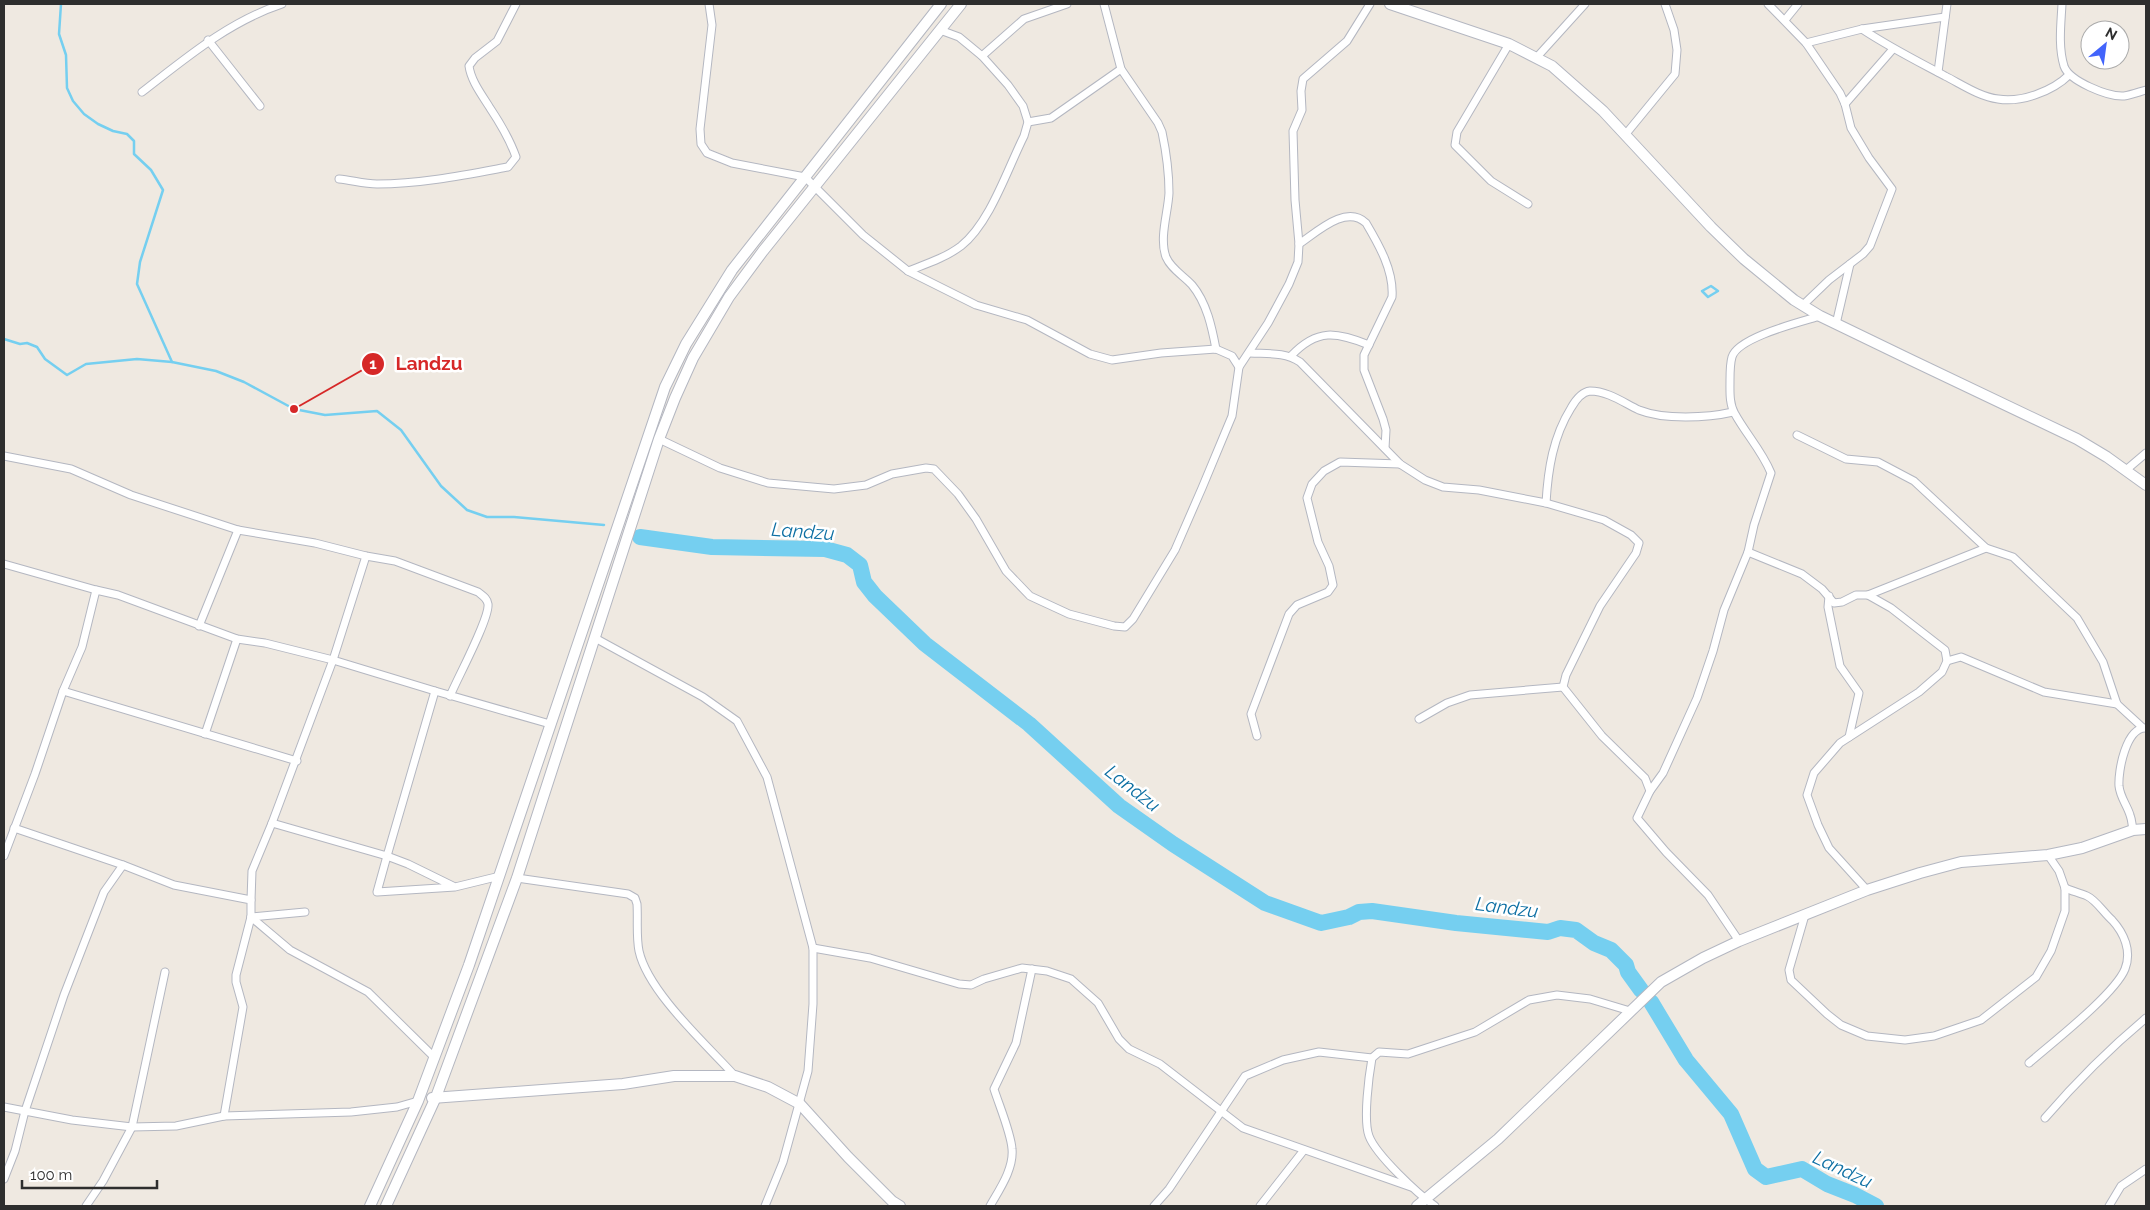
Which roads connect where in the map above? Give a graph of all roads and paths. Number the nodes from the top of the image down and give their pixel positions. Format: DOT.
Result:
graph roads {
  1 [pos="282,4"];
  2 [pos="516,4"];
  3 [pos="709,4"];
  4 [pos="941,4"];
  5 [pos="961,4"];
  6 [pos="1067,4"];
  7 [pos="1104,4"];
  8 [pos="1370,4"];
  9 [pos="1390,4"];
  10 [pos="1585,4"];
  11 [pos="1665,4"];
  12 [pos="1768,4"];
  13 [pos="1798,4"];
  14 [pos="1948,4"];
  15 [pos="2062,4"];
  16 [pos="1945,17"];
  17 [pos="1785,20"];
  18 [pos="1862,29"];
  19 [pos="940,30"];
  20 [pos="208,40"];
  21 [pos="1806,43"];
  22 [pos="1509,44"];
  23 [pos="1893,49"];
  24 [pos="982,56"];
  25 [pos="1537,56"];
  26 [pos="1121,69"];
  27 [pos="1938,72"];
  28 [pos="2069,75"];
  29 [pos="2146,90"];
  30 [pos="142,92"];
  31 [pos="1845,104"];
  32 [pos="260,106"];
  33 [pos="1028,122"];
  34 [pos="1625,135"];
  35 [pos="805,177"];
  36 [pos="339,179"];
  37 [pos="815,186"];
  38 [pos="1528,204"];
  39 [pos="1299,244"];
  40 [pos="1850,264"];
  41 [pos="908,271"];
  42 [pos="1803,306"];
  43 [pos="1820,316"];
  44 [pos="1836,324"];
  45 [pos="1369,345"];
  46 [pos="1216,349"];
  47 [pos="1250,353"];
  48 [pos="1291,356"];
  49 [pos="1239,367"];
  50 [pos="1733,412"];
  51 [pos="1797,435"];
  52 [pos="659,439"];
  53 [pos="1385,448"];
  54 [pos="2146,453"];
  55 [pos="4,456"];
  56 [pos="1400,464"];
  57 [pos="2126,470"];
  58 [pos="2146,485"];
  59 [pos="1546,502"];
  60 [pos="238,530"];
  61 [pos="1986,548"];
  62 [pos="1748,552"];
  63 [pos="366,556"];
  64 [pos="4,564"];
  65 [pos="96,590"];
  66 [pos="1868,595"];
  67 [pos="1829,596"];
  68 [pos="199,626"];
  69 [pos="595,638"];
  70 [pos="237,639"];
  71 [pos="333,660"];
  72 [pos="1947,661"];
  73 [pos="1563,687"];
  74 [pos="63,691"];
  75 [pos="434,691"];
  76 [pos="450,696"];
  77 [pos="2116,704"];
  78 [pos="1419,719"];
  79 [pos="550,724"];
  80 [pos="2144,728"];
  81 [pos="205,734"];
  82 [pos="1257,736"];
  83 [pos="1849,737"];
  84 [pos="297,761"];
  85 [pos="1650,791"];
  86 [pos="272,824"];
  87 [pos="14,828"];
  88 [pos="2146,829"];
  89 [pos="2133,830"];
  90 [pos="2048,855"];
  91 [pos="4,856"];
  92 [pos="387,856"];
  93 [pos="123,866"];
  94 [pos="500,876"];
  95 [pos="516,878"];
  96 [pos="454,887"];
  97 [pos="2065,888"];
  98 [pos="1867,890"];
  99 [pos="251,900"];
  100 [pos="305,912"];
  101 [pos="1805,915"];
  102 [pos="251,917"];
  103 [pos="1739,941"];
  104 [pos="813,948"];
  105 [pos="1032,969"];
  106 [pos="165,972"];
  107 [pos="1630,1011"];
  108 [pos="2146,1018"];
  109 [pos="434,1058"];
  110 [pos="1372,1058"];
  111 [pos="2029,1063"];
  112 [pos="735,1076"];
  113 [pos="436,1097"];
  114 [pos="418,1101"];
  115 [pos="800,1104"];
  116 [pos="4,1107"];
  117 [pos="25,1111"];
  118 [pos="1220,1111"];
  119 [pos="224,1116"];
  120 [pos="2045,1118"];
  121 [pos="132,1127"];
  122 [pos="1304,1150"];
  123 [pos="2146,1169"];
  124 [pos="4,1179"];
  125 [pos="1411,1187"];
  126 [pos="1426,1199"];
  127 [pos="86,1206"];
  128 [pos="370,1206"];
  129 [pos="386,1206"];
  130 [pos="765,1206"];
  131 [pos="900,1206"];
  132 [pos="990,1206"];
  133 [pos="1154,1206"];
  134 [pos="1260,1206"];
  135 [pos="1417,1206"];
  136 [pos="1436,1206"];
  137 [pos="2109,1206"];
  1 -- 20 [label="street"];
  2 -- 36 [label="street"];
  3 -- 35 [label="street"];
  4 -- 35 [label="street"];
  5 -- 19 [label="street"];
  6 -- 24 [label="street"];
  7 -- 26 [label="street"];
  8 -- 39 [label="street"];
  9 -- 22 [label="street"];
  10 -- 25 [label="street"];
  11 -- 34 [label="street"];
  12 -- 17 [label="street"];
  13 -- 17 [label="street"];
  14 -- 16 [label="street"];
  15 -- 28 [label="street"];
  16 -- 18 [label="street"];
  16 -- 27 [label="street"];
  17 -- 21 [label="street"];
  18 -- 21 [label="street"];
  18 -- 23 [label="street"];
  19 -- 24 [label="street"];
  19 -- 37 [label="street"];
  20 -- 30 [label="street"];
  20 -- 32 [label="street"];
  21 -- 31 [label="street"];
  22 -- 25 [label="street"];
  22 -- 38 [label="street"];
  23 -- 27 [label="street"];
  23 -- 31 [label="street"];
  24 -- 33 [label="street"];
  25 -- 34 [label="street"];
  26 -- 33 [label="street"];
  26 -- 46 [label="street"];
  27 -- 28 [label="street"];
  28 -- 29 [label="street"];
  31 -- 40 [label="street"];
  33 -- 41 [label="street"];
  34 -- 42 [label="street"];
  35 -- 37 [label="street"];
  35 -- 79 [label="street"];
  37 -- 41 [label="street"];
  37 -- 52 [label="street"];
  39 -- 45 [label="street"];
  39 -- 47 [label="street"];
  40 -- 42 [label="street"];
  40 -- 44 [label="street"];
  41 -- 46 [label="street"];
  42 -- 43 [label="street"];
  43 -- 44 [label="street"];
  43 -- 50 [label="street"];
  44 -- 57 [label="street"];
  45 -- 48 [label="street"];
  45 -- 53 [label="street"];
  46 -- 49 [label="street"];
  47 -- 48 [label="street"];
  47 -- 49 [label="street"];
  48 -- 53 [label="street"];
  49 -- 52 [label="street"];
  50 -- 59 [label="street"];
  50 -- 62 [label="street"];
  51 -- 61 [label="street"];
  52 -- 69 [label="street"];
  53 -- 56 [label="street"];
  54 -- 57 [label="street"];
  55 -- 60 [label="street"];
  56 -- 59 [label="street"];
  56 -- 82 [label="street"];
  57 -- 58 [label="street"];
  59 -- 73 [label="street"];
  60 -- 63 [label="street"];
  60 -- 68 [label="street"];
  61 -- 66 [label="street"];
  61 -- 77 [label="street"];
  62 -- 67 [label="street"];
  62 -- 85 [label="street"];
  63 -- 71 [label="street"];
  63 -- 76 [label="street"];
  64 -- 65 [label="street"];
  65 -- 68 [label="street"];
  65 -- 74 [label="street"];
  66 -- 67 [label="street"];
  66 -- 72 [label="street"];
  67 -- 83 [label="street"];
  68 -- 70 [label="street"];
  69 -- 95 [label="street"];
  69 -- 104 [label="street"];
  70 -- 71 [label="street"];
  70 -- 81 [label="street"];
  71 -- 75 [label="street"];
  71 -- 84 [label="street"];
  72 -- 77 [label="street"];
  72 -- 83 [label="street"];
  73 -- 78 [label="street"];
  73 -- 85 [label="street"];
  74 -- 81 [label="street"];
  74 -- 87 [label="street"];
  75 -- 76 [label="street"];
  75 -- 92 [label="street"];
  76 -- 79 [label="street"];
  77 -- 80 [label="street"];
  79 -- 94 [label="street"];
  80 -- 89 [label="street"];
  81 -- 84 [label="street"];
  83 -- 98 [label="street"];
  84 -- 86 [label="street"];
  85 -- 103 [label="street"];
  86 -- 92 [label="street"];
  86 -- 99 [label="street"];
  87 -- 91 [label="street"];
  87 -- 93 [label="street"];
  88 -- 89 [label="street"];
  89 -- 90 [label="street"];
  90 -- 97 [label="street"];
  90 -- 98 [label="street"];
  92 -- 96 [label="street"];
  92 -- 96 [label="street"];
  93 -- 99 [label="street"];
  93 -- 117 [label="street"];
  94 -- 96 [label="street"];
  94 -- 109 [label="street"];
  95 -- 112 [label="street"];
  95 -- 113 [label="street"];
  97 -- 101 [label="street"];
  97 -- 111 [label="street"];
  98 -- 101 [label="street"];
  99 -- 102 [label="street"];
  100 -- 102 [label="street"];
  101 -- 103 [label="street"];
  102 -- 109 [label="street"];
  102 -- 119 [label="street"];
  103 -- 107 [label="street"];
  104 -- 105 [label="street"];
  104 -- 115 [label="street"];
  105 -- 118 [label="street"];
  105 -- 132 [label="street"];
  106 -- 121 [label="street"];
  107 -- 110 [label="street"];
  107 -- 126 [label="street"];
  108 -- 120 [label="street"];
  109 -- 114 [label="street"];
  110 -- 118 [label="street"];
  110 -- 125 [label="street"];
  112 -- 113 [label="street"];
  112 -- 115 [label="street"];
  113 -- 114 [label="street"];
  113 -- 129 [label="street"];
  114 -- 119 [label="street"];
  114 -- 128 [label="street"];
  115 -- 130 [label="street"];
  115 -- 131 [label="street"];
  116 -- 117 [label="street"];
  117 -- 121 [label="street"];
  117 -- 124 [label="street"];
  118 -- 122 [label="street"];
  118 -- 133 [label="street"];
  119 -- 121 [label="street"];
  121 -- 127 [label="street"];
  122 -- 125 [label="street"];
  122 -- 134 [label="street"];
  123 -- 137 [label="street"];
  125 -- 126 [label="street"];
  126 -- 135 [label="street"];
  126 -- 136 [label="street"];
}
